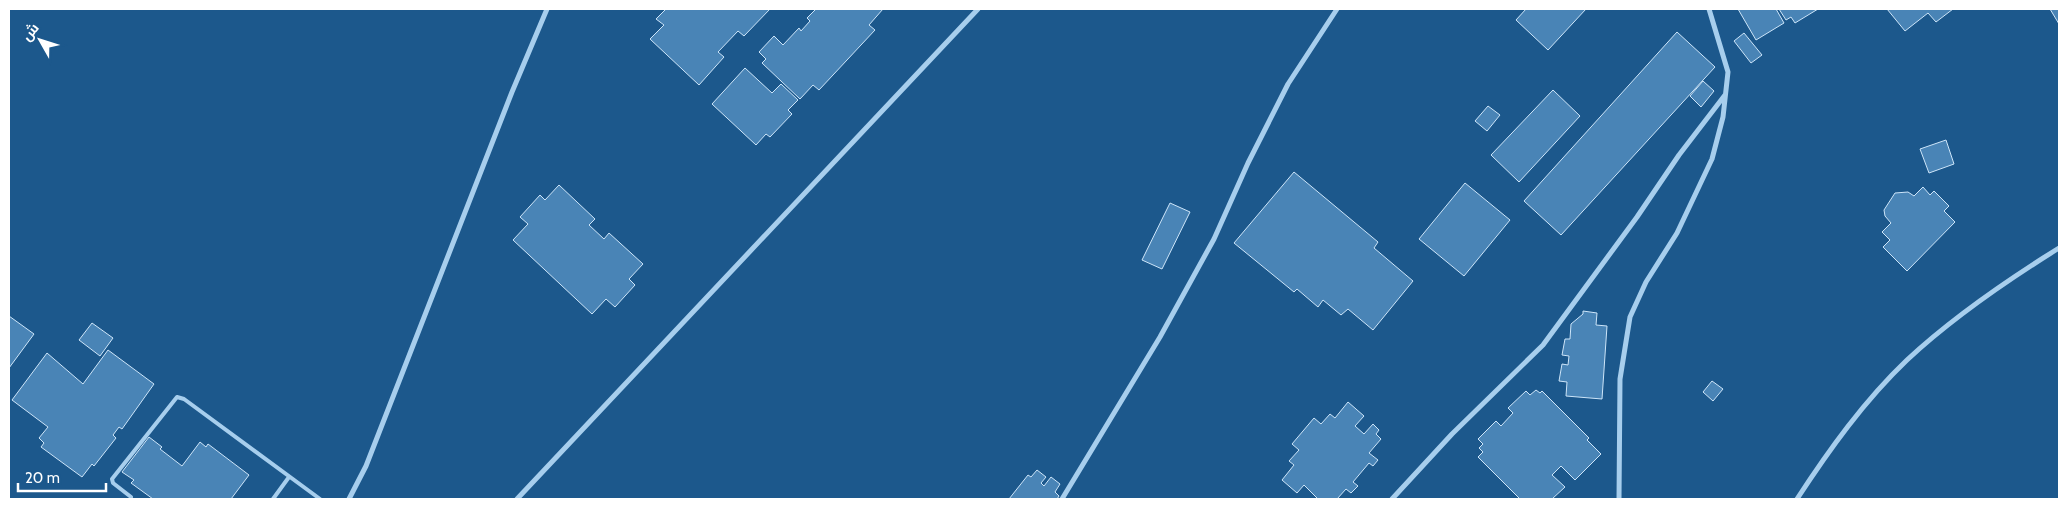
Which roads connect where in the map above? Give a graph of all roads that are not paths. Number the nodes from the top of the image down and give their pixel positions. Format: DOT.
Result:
graph roads {
  1 [pos="547,9"];
  2 [pos="978,9"];
  3 [pos="1337,9"];
  4 [pos="1709,9"];
  5 [pos="1726,95"];
  6 [pos="2059,248"];
  7 [pos="289,477"];
  8 [pos="131,497"];
  9 [pos="273,499"];
  10 [pos="320,499"];
  11 [pos="349,499"];
  12 [pos="516,499"];
  13 [pos="1062,499"];
  14 [pos="1392,499"];
  15 [pos="1619,499"];
  16 [pos="1797,499"];
  1 -- 11 [label="street"];
  2 -- 12 [label="street"];
  3 -- 13 [label="street"];
  4 -- 5 [label="street"];
  5 -- 14 [label="street"];
  5 -- 15 [label="street"];
  6 -- 16 [label="street"];
  7 -- 8 [label="lane"];
  7 -- 9 [label="lane"];
  7 -- 10 [label="lane"];
}
